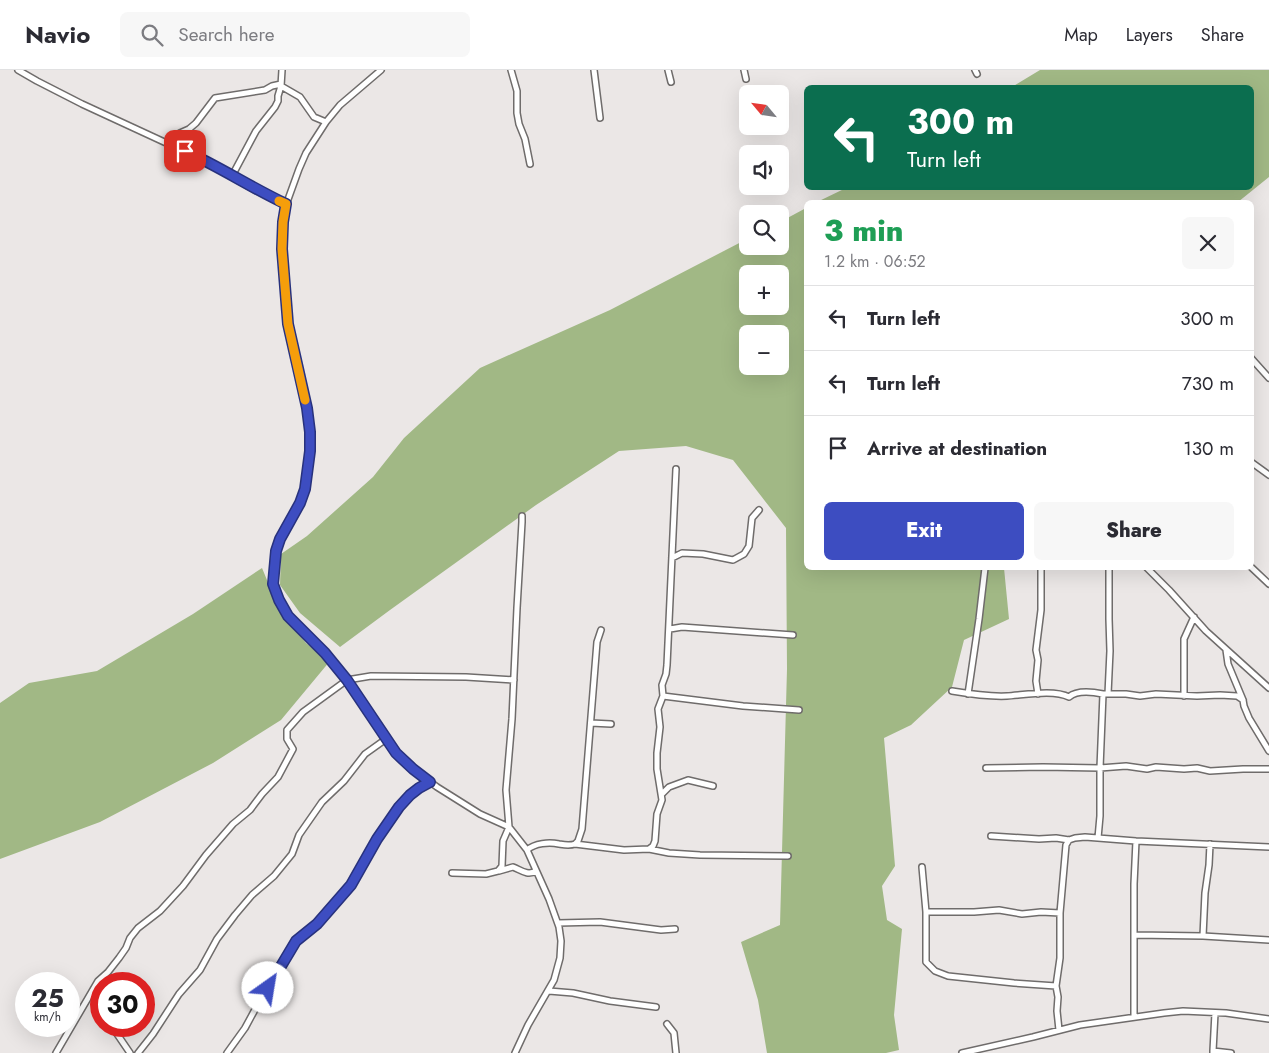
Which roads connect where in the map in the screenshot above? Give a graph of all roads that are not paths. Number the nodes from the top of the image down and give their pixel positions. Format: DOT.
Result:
graph roads {
  1 [pos="18,70"];
  2 [pos="282,70"];
  3 [pos="381,70"];
  4 [pos="511,70"];
  5 [pos="594,70"];
  6 [pos="668,70"];
  7 [pos="744,70"];
  8 [pos="746,78"];
  9 [pos="671,82"];
  10 [pos="281,85"];
  11 [pos="600,118"];
  12 [pos="326,122"];
  13 [pos="169,144"];
  14 [pos="530,164"];
  15 [pos="232,176"];
  16 [pos="286,204"];
  17 [pos="1254,361"];
  18 [pos="1269,378"];
  19 [pos="1254,464"];
  20 [pos="676,469"];
  21 [pos="1269,475"];
  22 [pos="759,510"];
  23 [pos="522,516"];
  24 [pos="672,558"];
  25 [pos="985,570"];
  26 [pos="1041,570"];
  27 [pos="1109,570"];
  28 [pos="1149,570"];
  29 [pos="1254,570"];
  30 [pos="1269,584"];
  31 [pos="1194,617"];
  32 [pos="670,629"];
  33 [pos="600,630"];
  34 [pos="793,635"];
  35 [pos="1226,650"];
  36 [pos="347,680"];
  37 [pos="514,680"];
  38 [pos="1269,688"];
  39 [pos="952,691"];
  40 [pos="968,694"];
  41 [pos="1038,694"];
  42 [pos="1105,694"];
  43 [pos="663,696"];
  44 [pos="1184,696"];
  45 [pos="1243,700"];
  46 [pos="799,710"];
  47 [pos="591,723"];
  48 [pos="611,724"];
  49 [pos="386,739"];
  50 [pos="1269,751"];
  51 [pos="986,768"];
  52 [pos="1100,768"];
  53 [pos="1269,769"];
  54 [pos="430,782"];
  55 [pos="713,786"];
  56 [pos="662,794"];
  57 [pos="509,827"];
  58 [pos="991,836"];
  59 [pos="1098,838"];
  60 [pos="1069,840"];
  61 [pos="1136,841"];
  62 [pos="575,844"];
  63 [pos="1210,844"];
  64 [pos="1269,847"];
  65 [pos="649,849"];
  66 [pos="527,850"];
  67 [pos="788,856"];
  68 [pos="922,867"];
  69 [pos="498,871"];
  70 [pos="536,871"];
  71 [pos="452,873"];
  72 [pos="926,912"];
  73 [pos="1060,913"];
  74 [pos="558,922"];
  75 [pos="674,928"];
  76 [pos="1135,934"];
  77 [pos="1203,936"];
  78 [pos="1269,940"];
  79 [pos="1056,986"];
  80 [pos="549,991"];
  81 [pos="656,1007"];
  82 [pos="1215,1013"];
  83 [pos="1134,1017"];
  84 [pos="1269,1019"];
  85 [pos="668,1024"];
  86 [pos="1059,1030"];
  87 [pos="119,1037"];
  88 [pos="975,1052"];
  89 [pos="1213,1052"];
  90 [pos="56,1053"];
  91 [pos="130,1053"];
  92 [pos="138,1053"];
  93 [pos="227,1053"];
  94 [pos="515,1053"];
  95 [pos="676,1053"];
  96 [pos="962,1053"];
  97 [pos="1231,1053"];
  1 -- 13 [label="street"];
  2 -- 10 [label="street"];
  3 -- 12 [label="street"];
  4 -- 14 [label="street"];
  5 -- 11 [label="street"];
  6 -- 9 [label="street"];
  7 -- 8 [label="street"];
  10 -- 12 [label="street"];
  10 -- 13 [label="street"];
  10 -- 15 [label="street"];
  12 -- 16 [label="street"];
  13 -- 15 [label="street"];
  15 -- 16 [label="street"];
  16 -- 36 [label="street"];
  17 -- 18 [label="street"];
  19 -- 21 [label="street"];
  20 -- 24 [label="street"];
  22 -- 24 [label="street"];
  23 -- 37 [label="street"];
  24 -- 32 [label="street"];
  25 -- 40 [label="street"];
  26 -- 41 [label="street"];
  27 -- 42 [label="street"];
  28 -- 31 [label="street"];
  29 -- 30 [label="street"];
  31 -- 35 [label="street"];
  31 -- 44 [label="street"];
  32 -- 34 [label="street"];
  32 -- 43 [label="street"];
  33 -- 47 [label="street"];
  35 -- 38 [label="street"];
  35 -- 45 [label="street"];
  36 -- 37 [label="street"];
  36 -- 49 [label="street"];
  36 -- 90 [label="street"];
  37 -- 57 [label="street"];
  39 -- 40 [label="street"];
  40 -- 41 [label="street"];
  41 -- 42 [label="street"];
  42 -- 44 [label="street"];
  42 -- 52 [label="street"];
  43 -- 46 [label="street"];
  43 -- 56 [label="street"];
  44 -- 45 [label="street"];
  45 -- 50 [label="street"];
  47 -- 48 [label="street"];
  47 -- 62 [label="street"];
  49 -- 54 [label="street"];
  49 -- 92 [label="street"];
  51 -- 52 [label="street"];
  52 -- 53 [label="street"];
  52 -- 59 [label="street"];
  54 -- 57 [label="street"];
  54 -- 93 [label="street"];
  55 -- 56 [label="street"];
  56 -- 65 [label="street"];
  57 -- 66 [label="street"];
  57 -- 69 [label="street"];
  58 -- 60 [label="street"];
  59 -- 60 [label="street"];
  59 -- 61 [label="street"];
  60 -- 73 [label="street"];
  61 -- 63 [label="street"];
  61 -- 76 [label="street"];
  62 -- 65 [label="street"];
  62 -- 66 [label="street"];
  63 -- 64 [label="street"];
  63 -- 77 [label="street"];
  65 -- 67 [label="street"];
  66 -- 70 [label="street"];
  68 -- 72 [label="street"];
  69 -- 70 [label="street"];
  69 -- 71 [label="street"];
  70 -- 74 [label="street"];
  72 -- 73 [label="street"];
  72 -- 79 [label="street"];
  73 -- 79 [label="street"];
  74 -- 75 [label="street"];
  74 -- 80 [label="street"];
  76 -- 77 [label="street"];
  76 -- 83 [label="street"];
  77 -- 78 [label="street"];
  79 -- 86 [label="street"];
  80 -- 81 [label="street"];
  80 -- 94 [label="street"];
  82 -- 83 [label="street"];
  82 -- 84 [label="street"];
  82 -- 89 [label="street"];
  83 -- 86 [label="street"];
  85 -- 95 [label="street"];
  86 -- 88 [label="street"];
  87 -- 91 [label="street"];
  88 -- 96 [label="street"];
  89 -- 97 [label="street"];
}
